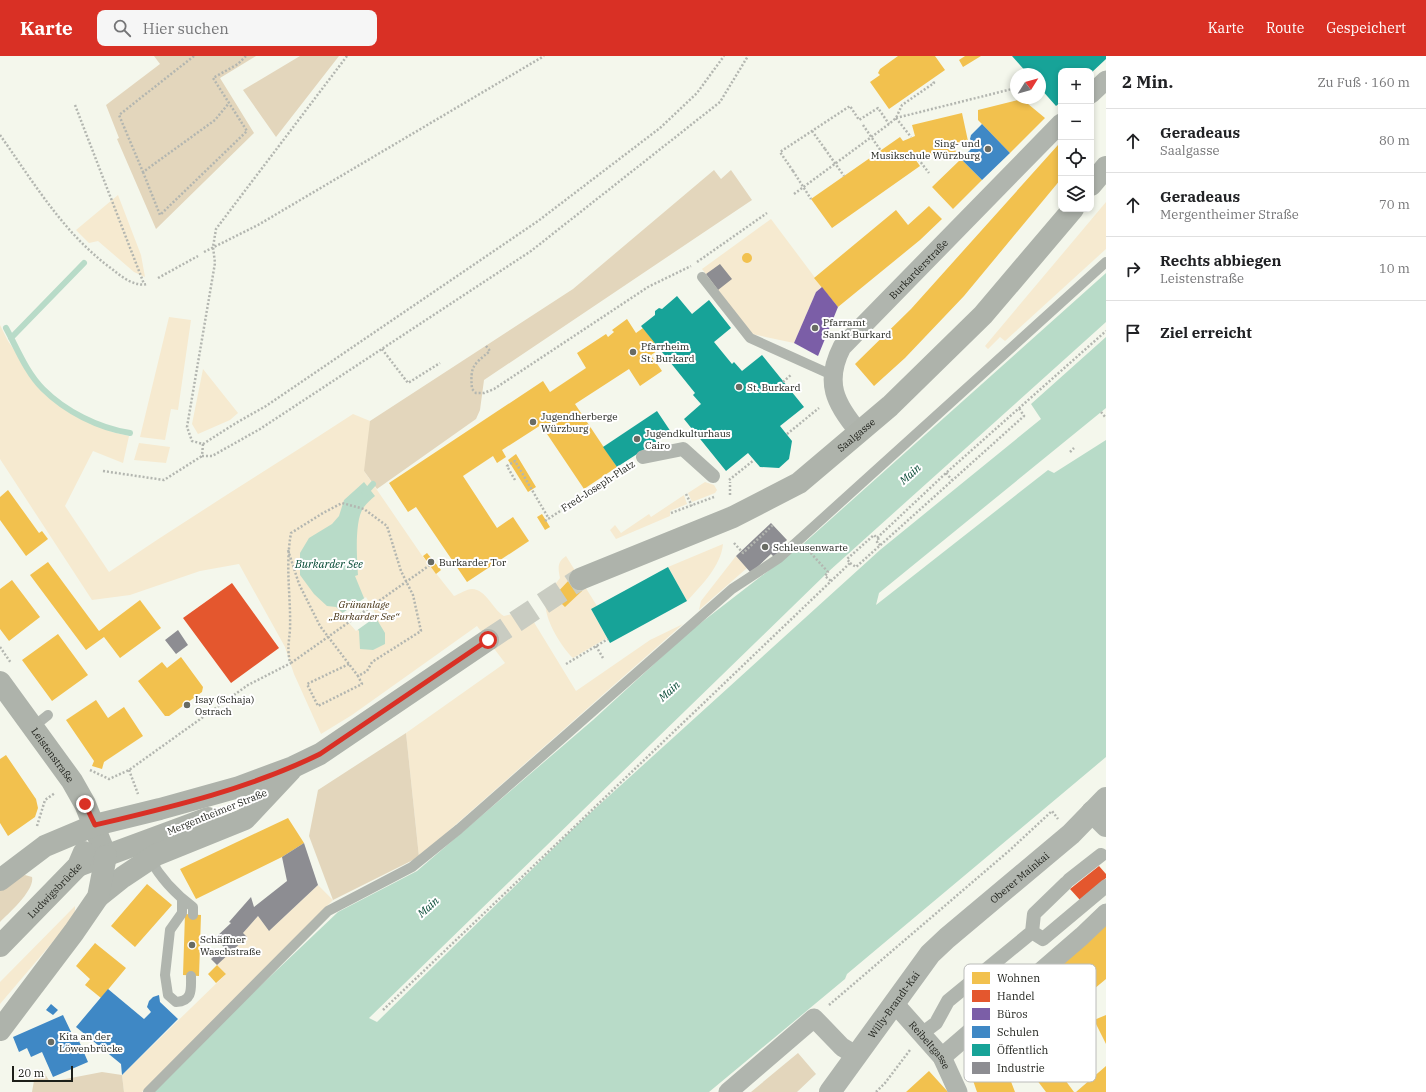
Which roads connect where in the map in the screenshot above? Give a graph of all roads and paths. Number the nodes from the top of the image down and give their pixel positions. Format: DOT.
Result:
graph roads {
  1 [pos="194,56"];
  2 [pos="246,56"];
  3 [pos="348,56"];
  4 [pos="544,56"];
  5 [pos="724,56"];
  6 [pos="748,56"];
  7 [pos="932,80"];
  8 [pos="1106,80"];
  9 [pos="1010,90"];
  10 [pos="1094,91"];
  11 [pos="229,103"];
  12 [pos="75,105"];
  13 [pos="896,118"];
  14 [pos="860,120"];
  15 [pos="889,124"];
  16 [pos="1058,126"];
  17 [pos="812,131"];
  18 [pos="0,135"];
  19 [pos="911,137"];
  20 [pos="881,150"];
  21 [pos="916,156"];
  22 [pos="1106,166"];
  23 [pos="142,172"];
  24 [pos="929,173"];
  25 [pos="844,176"];
  26 [pos="1094,181"];
  27 [pos="794,194"];
  28 [pos="811,199"];
  29 [pos="1070,212"];
  30 [pos="767,213"];
  31 [pos="213,247"];
  32 [pos="204,252"];
  33 [pos="198,256"];
  34 [pos="1106,262"];
  35 [pos="702,277"];
  36 [pos="158,278"];
  37 [pos="148,284"];
  38 [pos="144,285"];
  39 [pos="1106,331"];
  40 [pos="486,346"];
  41 [pos="382,349"];
  42 [pos="440,363"];
  43 [pos="832,375"];
  44 [pos="791,376"];
  45 [pos="783,382"];
  46 [pos="835,396"];
  47 [pos="1019,408"];
  48 [pos="1101,412"];
  49 [pos="1106,418"];
  50 [pos="859,432"];
  51 [pos="787,434"];
  52 [pos="204,444"];
  53 [pos="1074,448"];
  54 [pos="1070,452"];
  55 [pos="202,456"];
  56 [pos="643,457"];
  57 [pos="754,460"];
  58 [pos="103,472"];
  59 [pos="946,473"];
  60 [pos="713,476"];
  61 [pos="515,480"];
  62 [pos="952,480"];
  63 [pos="686,494"];
  64 [pos="714,497"];
  65 [pos="691,506"];
  66 [pos="672,513"];
  67 [pos="549,519"];
  68 [pos="545,521"];
  69 [pos="773,525"];
  70 [pos="877,538"];
  71 [pos="734,543"];
  72 [pos="880,545"];
  73 [pos="807,549"];
  74 [pos="288,550"];
  75 [pos="850,563"];
  76 [pos="430,565"];
  77 [pos="580,579"];
  78 [pos="831,581"];
  79 [pos="608,639"];
  80 [pos="488,640"];
  81 [pos="596,646"];
  82 [pos="603,658"];
  83 [pos="291,663"];
  84 [pos="349,664"];
  85 [pos="566,664"];
  86 [pos="358,676"];
  87 [pos="0,682"];
  88 [pos="80,775"];
  89 [pos="270,785"];
  90 [pos="1101,812"];
  91 [pos="1058,818"];
  92 [pos="95,825"];
  93 [pos="33,829"];
  94 [pos="1101,855"];
  95 [pos="106,856"];
  96 [pos="150,859"];
  97 [pos="78,866"];
  98 [pos="0,880"];
  99 [pos="1106,886"];
  100 [pos="98,897"];
  101 [pos="182,899"];
  102 [pos="1106,913"];
  103 [pos="193,915"];
  104 [pos="1032,932"];
  105 [pos="0,946"];
  106 [pos="930,954"];
  107 [pos="993,964"];
  108 [pos="1050,964"];
  109 [pos="191,976"];
  110 [pos="964,988"];
  111 [pos="895,1004"];
  112 [pos="383,1010"];
  113 [pos="814,1018"];
  114 [pos="0,1030"];
  115 [pos="925,1031"];
  116 [pos="964,1038"];
  117 [pos="857,1056"];
  118 [pos="942,1057"];
  119 [pos="148,1092"];
  120 [pos="728,1092"];
  121 [pos="830,1092"];
  122 [pos="876,1092"];
  123 [pos="958,1092"];
  1 -- 23 [label="path"];
  2 -- 11 [label="path"];
  3 -- 31 [label="path"];
  4 -- 31 [label="path"];
  5 -- 52 [label="path"];
  6 -- 41 [label="path"];
  7 -- 13 [label="path"];
  8 -- 10 [label="street"];
  9 -- 13 [label="path"];
  11 -- 23 [label="path"];
  11 -- 23 [label="path"];
  12 -- 38 [label="path"];
  13 -- 15 [label="path"];
  13 -- 19 [label="path"];
  14 -- 15 [label="path"];
  14 -- 17 [label="path"];
  14 -- 20 [label="path, bridge"];
  15 -- 27 [label="path"];
  16 -- 43 [label="street, Burkarderstraße"];
  17 -- 25 [label="path, bridge"];
  17 -- 28 [label="path, bridge"];
  18 -- 38 [label="path"];
  21 -- 24 [label="path"];
  22 -- 26 [label="main road"];
  29 -- 50 [label="main road, Saalgasse"];
  30 -- 40 [label="path"];
  31 -- 32 [label="path"];
  31 -- 52 [label="path"];
  33 -- 36 [label="path"];
  34 -- 119 [label="lane"];
  35 -- 43 [label="lane"];
  37 -- 38 [label="path"];
  39 -- 47 [label="path"];
  41 -- 42 [label="path"];
  41 -- 55 [label="path"];
  43 -- 46 [label="street, Burkarderstraße"];
  44 -- 45 [label="path"];
  46 -- 50 [label="street, Burkarderstraße"];
  46 -- 51 [label="path"];
  47 -- 59 [label="path"];
  47 -- 62 [label="path"];
  48 -- 49 [label="path"];
  50 -- 77 [label="main road, Saalgasse"];
  52 -- 55 [label="path"];
  53 -- 54 [label="path"];
  55 -- 58 [label="path"];
  56 -- 60 [label="street, Fred-Joseph-Platz"];
  56 -- 67 [label="path, Fred-Joseph-Platz"];
  57 -- 60 [label="path"];
  59 -- 62 [label="path"];
  59 -- 70 [label="path"];
  61 -- 67 [label="path"];
  62 -- 72 [label="path"];
  63 -- 65 [label="path"];
  64 -- 65 [label="path"];
  65 -- 66 [label="path"];
  67 -- 68 [label="path, Fred-Joseph-Platz"];
  69 -- 71 [label="path"];
  70 -- 72 [label="path"];
  70 -- 75 [label="path"];
  72 -- 75 [label="path"];
  73 -- 78 [label="path"];
  74 -- 83 [label="path"];
  74 -- 84 [label="path"];
  74 -- 86 [label="path"];
  75 -- 78 [label="path"];
  76 -- 83 [label="path, bridge"];
  78 -- 112 [label="path"];
  79 -- 81 [label="path"];
  80 -- 89 [label="main road, Mergentheimer Straße"];
  81 -- 82 [label="path"];
  81 -- 85 [label="path"];
  83 -- 88 [label="path"];
  84 -- 86 [label="path"];
  84 -- 86 [label="path"];
  87 -- 88 [label="main road, Leistenstraße"];
  88 -- 92 [label="main road, Leistenstraße"];
  88 -- 93 [label="path"];
  89 -- 92 [label="main road, Mergentheimer Straße"];
  89 -- 95 [label="main road, Mergentheimer Straße"];
  89 -- 96 [label="main road"];
  90 -- 106 [label="street, Oberer Mainkai"];
  91 -- 113 [label="path"];
  92 -- 95 [label="main road, Leistenstraße"];
  92 -- 97 [label="main road, Ludwigsbrücke"];
  92 -- 98 [label="main road, Mergentheimer Straße"];
  94 -- 104 [label="street"];
  95 -- 97 [label="main road, Mergentheimer Straße"];
  95 -- 100 [label="main road"];
  96 -- 100 [label="main road"];
  96 -- 101 [label="lane"];
  97 -- 105 [label="main road, Ludwigsbrücke"];
  99 -- 104 [label="street"];
  100 -- 114 [label="main road"];
  101 -- 103 [label="lane"];
  101 -- 109 [label="lane"];
  102 -- 108 [label="street"];
  104 -- 107 [label="street"];
  106 -- 111 [label="street, Willy-Brandt-Kai"];
  110 -- 115 [label="street"];
  111 -- 115 [label="street, Reibeltgasse"];
  111 -- 117 [label="street, Willy-Brandt-Kai"];
  113 -- 117 [label="street"];
  113 -- 120 [label="street"];
  115 -- 118 [label="street, Reibeltgasse"];
  115 -- 122 [label="path"];
  116 -- 118 [label="street"];
  117 -- 121 [label="street, Willy-Brandt-Kai"];
  118 -- 123 [label="street, Reibeltgasse"];
}
